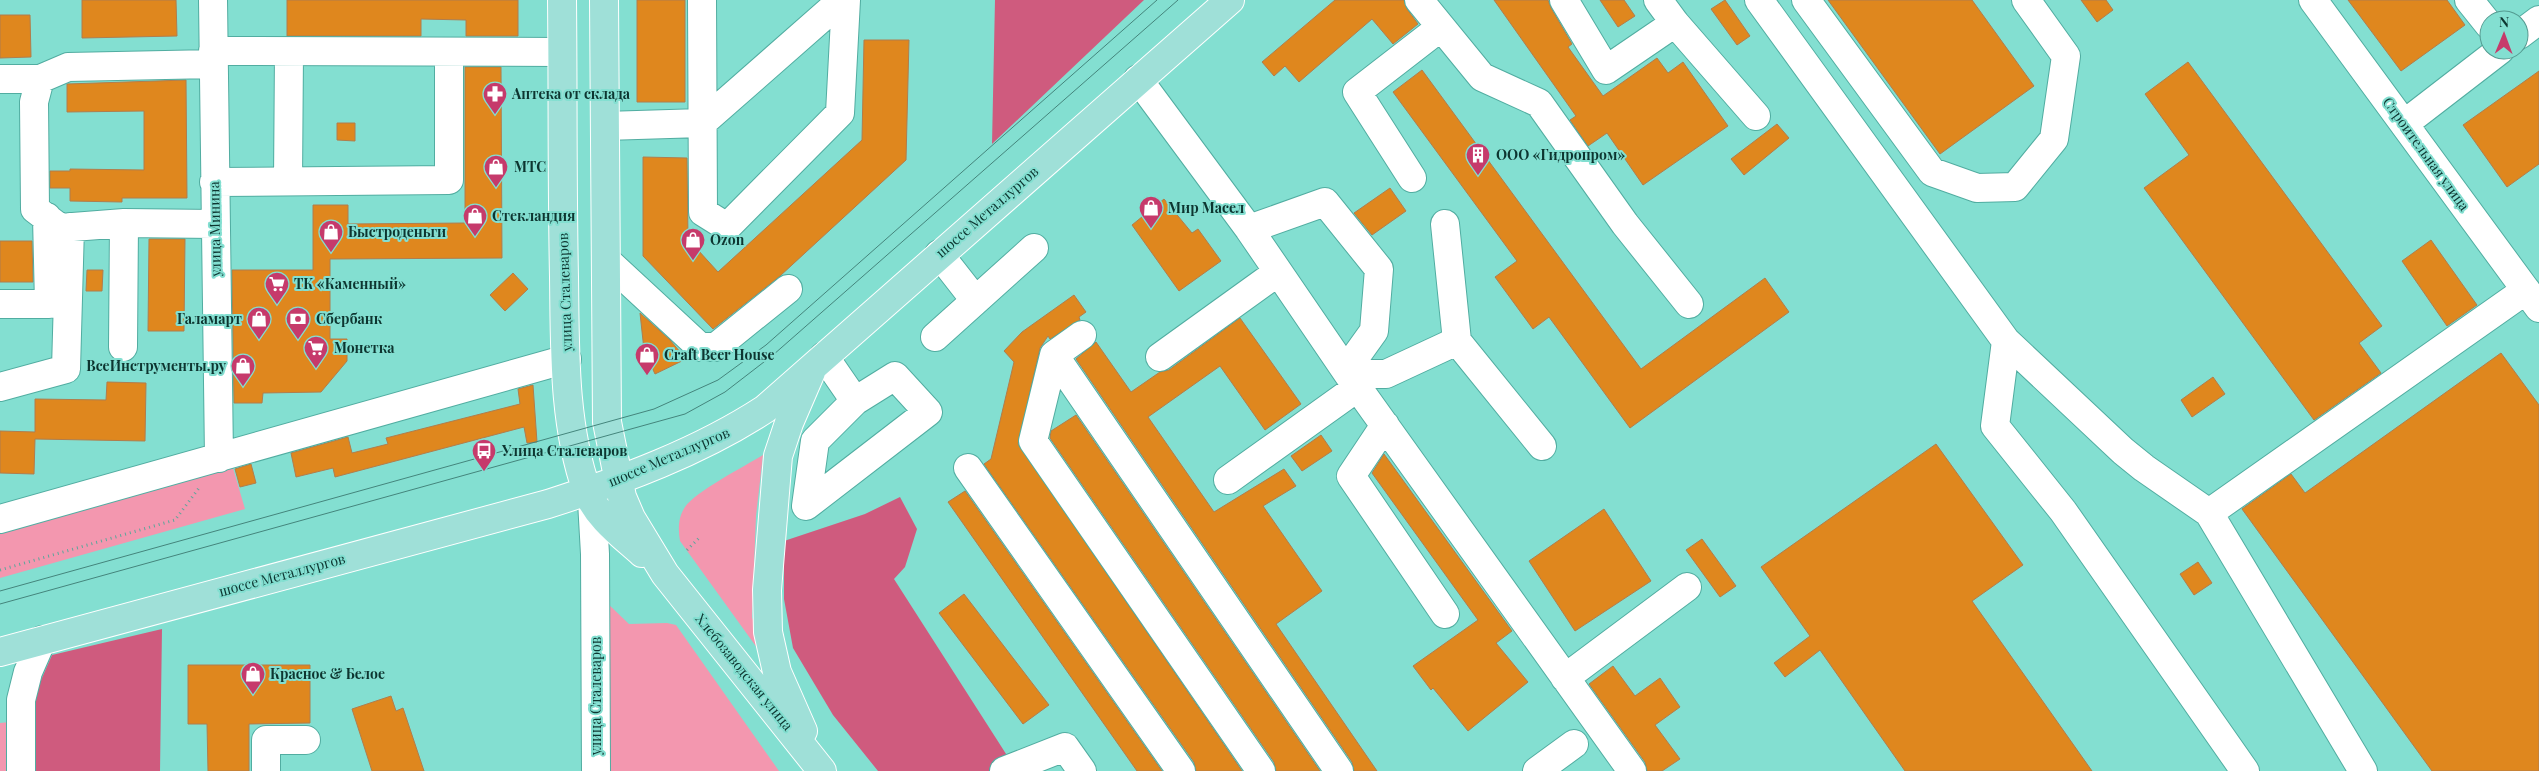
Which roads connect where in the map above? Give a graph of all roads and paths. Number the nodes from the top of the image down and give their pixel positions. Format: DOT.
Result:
graph roads {
  1 [pos="213,0"];
  2 [pos="562,0"];
  3 [pos="604,0"];
  4 [pos="702,0"];
  5 [pos="842,0"];
  6 [pos="846,0"];
  7 [pos="1230,0"];
  8 [pos="1419,0"];
  9 [pos="1564,0"];
  10 [pos="1658,0"];
  11 [pos="1759,0"];
  12 [pos="1806,0"];
  13 [pos="2026,0"];
  14 [pos="2313,0"];
  15 [pos="2469,0"];
  16 [pos="2479,12"];
  17 [pos="1674,23"];
  18 [pos="1441,27"];
  19 [pos="289,52"];
  20 [pos="449,52"];
  21 [pos="562,52"];
  22 [pos="213,58"];
  23 [pos="2487,60"];
  24 [pos="0,79"];
  25 [pos="40,79"];
  26 [pos="1138,79"];
  27 [pos="1756,116"];
  28 [pos="702,123"];
  29 [pos="2404,124"];
  30 [pos="605,126"];
  31 [pos="1412,178"];
  32 [pos="288,181"];
  33 [pos="214,182"];
  34 [pos="58,222"];
  35 [pos="124,223"];
  36 [pos="215,224"];
  37 [pos="1445,224"];
  38 [pos="1249,229"];
  39 [pos="1034,248"];
  40 [pos="939,254"];
  41 [pos="606,260"];
  42 [pos="1278,272"];
  43 [pos="788,289"];
  44 [pos="2532,299"];
  45 [pos="975,300"];
  46 [pos="0,304"];
  47 [pos="1689,304"];
  48 [pos="1082,335"];
  49 [pos="935,337"];
  50 [pos="1457,341"];
  51 [pos="2006,341"];
  52 [pos="123,347"];
  53 [pos="1054,355"];
  54 [pos="1160,357"];
  55 [pos="607,358"];
  56 [pos="567,359"];
  57 [pos="820,359"];
  58 [pos="1351,377"];
  59 [pos="0,387"];
  60 [pos="855,401"];
  61 [pos="1385,425"];
  62 [pos="1542,446"];
  63 [pos="219,458"];
  64 [pos="968,468"];
  65 [pos="617,480"];
  66 [pos="1228,480"];
  67 [pos="590,496"];
  68 [pos="2209,513"];
  69 [pos="0,519"];
  70 [pos="701,536"];
  71 [pos="687,550"];
  72 [pos="0,570"];
  73 [pos="665,574"];
  74 [pos="1687,587"];
  75 [pos="1445,614"];
  76 [pos="42,640"];
  77 [pos="0,652"];
  78 [pos="1565,678"];
  79 [pos="10,701"];
  80 [pos="306,740"];
  81 [pos="1574,744"];
  82 [pos="820,769"];
  83 [pos="21,771"];
  84 [pos="266,771"];
  85 [pos="596,771"];
  86 [pos="1004,771"];
  87 [pos="1082,771"];
  88 [pos="1180,771"];
  89 [pos="1261,771"];
  90 [pos="1339,771"];
  91 [pos="1537,771"];
  92 [pos="1632,771"];
  93 [pos="2245,771"];
  94 [pos="2363,771"];
  1 -- 22 [label="street, улица Минина"];
  2 -- 21 [label="main road, улица Сталеваров"];
  3 -- 30 [label="main road"];
  4 -- 28 [label="street"];
  5 -- 28 [label="street"];
  6 -- 28 [label="street"];
  7 -- 26 [label="main road, шоссе Металлургов"];
  8 -- 18 [label="street"];
  9 -- 17 [label="street"];
  10 -- 17 [label="street"];
  11 -- 51 [label="street"];
  12 -- 13 [label="street"];
  14 -- 29 [label="street, Строительная улица"];
  15 -- 16 [label="street"];
  17 -- 27 [label="street"];
  18 -- 31 [label="street"];
  18 -- 47 [label="street"];
  19 -- 20 [label="street"];
  19 -- 22 [label="street"];
  19 -- 32 [label="street"];
  20 -- 21 [label="street"];
  20 -- 32 [label="street"];
  21 -- 56 [label="main road, улица Сталеваров"];
  22 -- 25 [label="street"];
  22 -- 33 [label="street, улица Минина"];
  23 -- 29 [label="street"];
  24 -- 25 [label="street"];
  25 -- 34 [label="street"];
  26 -- 38 [label="street"];
  26 -- 40 [label="main road, шоссе Металлургов"];
  28 -- 30 [label="street"];
  29 -- 44 [label="street, Строительная улица"];
  30 -- 41 [label="main road"];
  32 -- 33 [label="street"];
  33 -- 36 [label="street, улица Минина"];
  34 -- 35 [label="street"];
  34 -- 46 [label="street"];
  34 -- 59 [label="street"];
  35 -- 36 [label="street"];
  35 -- 52 [label="street"];
  36 -- 63 [label="street, улица Минина"];
  37 -- 50 [label="street"];
  38 -- 42 [label="street"];
  38 -- 58 [label="street"];
  39 -- 45 [label="street"];
  40 -- 45 [label="street"];
  40 -- 57 [label="main road, шоссе Металлургов"];
  41 -- 43 [label="street"];
  41 -- 55 [label="main road"];
  42 -- 54 [label="street"];
  42 -- 58 [label="street"];
  44 -- 68 [label="street"];
  45 -- 49 [label="street"];
  48 -- 53 [label="street"];
  50 -- 58 [label="street"];
  50 -- 62 [label="street"];
  51 -- 68 [label="street"];
  51 -- 93 [label="street"];
  53 -- 89 [label="street"];
  53 -- 90 [label="street"];
  55 -- 56 [label="main road"];
  55 -- 65 [label="main road"];
  56 -- 63 [label="street"];
  56 -- 67 [label="main road, улица Сталеваров"];
  57 -- 60 [label="street"];
  57 -- 65 [label="main road, шоссе Металлургов"];
  57 -- 82 [label="main road"];
  58 -- 61 [label="street"];
  58 -- 66 [label="street"];
  60 -- 60 [label="street"];
  61 -- 75 [label="street"];
  61 -- 78 [label="street"];
  63 -- 69 [label="street"];
  63 -- 72 [label="path"];
  64 -- 88 [label="street"];
  65 -- 67 [label="main road, шоссе Металлургов"];
  65 -- 73 [label="main road, Хлебозаводская улица"];
  67 -- 73 [label="main road, Хлебозаводская улица"];
  67 -- 76 [label="main road, шоссе Металлургов"];
  67 -- 85 [label="street, улица Сталеваров"];
  68 -- 94 [label="street"];
  70 -- 71 [label="path"];
  73 -- 82 [label="main road, Хлебозаводская улица"];
  74 -- 78 [label="street"];
  76 -- 77 [label="main road, шоссе Металлургов"];
  76 -- 79 [label="street"];
  78 -- 92 [label="street"];
  79 -- 83 [label="street"];
  80 -- 84 [label="street"];
  81 -- 91 [label="street"];
  86 -- 87 [label="street"];
}
